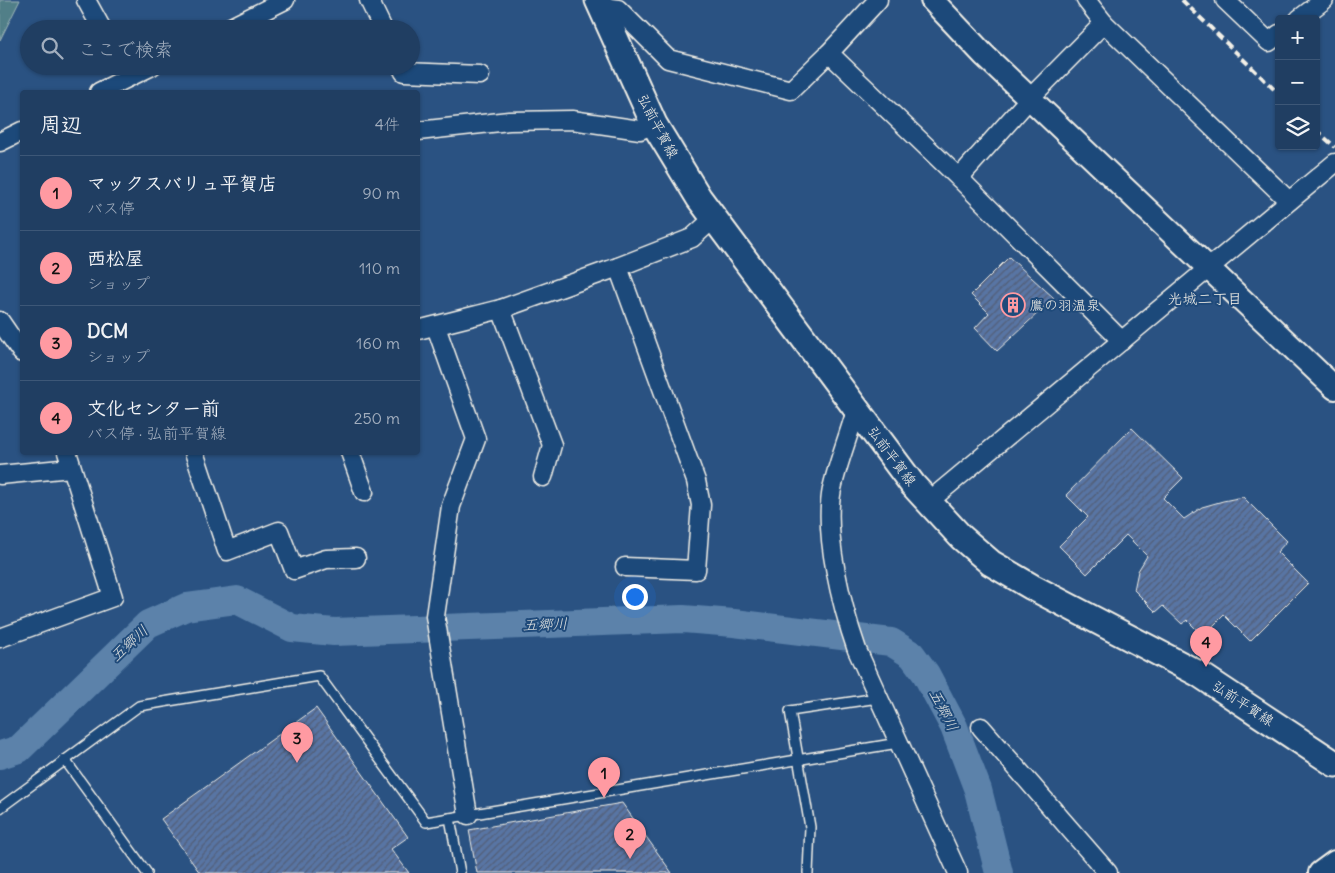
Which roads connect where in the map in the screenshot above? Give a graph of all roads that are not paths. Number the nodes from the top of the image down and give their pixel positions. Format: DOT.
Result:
graph roads {
  1 [pos="86,0"];
  2 [pos="370,0"];
  3 [pos="878,0"];
  4 [pos="932,0"];
  5 [pos="1086,0"];
  6 [pos="1225,0"];
  7 [pos="1324,0"];
  8 [pos="275,2"];
  9 [pos="600,4"];
  10 [pos="1304,15"];
  11 [pos="97,20"];
  12 [pos="243,20"];
  13 [pos="379,20"];
  14 [pos="1104,23"];
  15 [pos="1275,37"];
  16 [pos="829,53"];
  17 [pos="420,73"];
  18 [pos="122,75"];
  19 [pos="480,75"];
  20 [pos="104,90"];
  21 [pos="1030,98"];
  22 [pos="654,124"];
  23 [pos="20,132"];
  24 [pos="420,132"];
  25 [pos="0,142"];
  26 [pos="1335,163"];
  27 [pos="959,178"];
  28 [pos="1289,201"];
  29 [pos="714,218"];
  30 [pos="618,267"];
  31 [pos="1209,268"];
  32 [pos="501,309"];
  33 [pos="0,321"];
  34 [pos="436,326"];
  35 [pos="420,330"];
  36 [pos="1122,340"];
  37 [pos="20,350"];
  38 [pos="1335,388"];
  39 [pos="860,413"];
  40 [pos="195,455"];
  41 [pos="351,455"];
  42 [pos="69,460"];
  43 [pos="0,475"];
  44 [pos="543,477"];
  45 [pos="364,492"];
  46 [pos="928,502"];
  47 [pos="356,558"];
  48 [pos="625,567"];
  49 [pos="0,638"];
  50 [pos="878,698"];
  51 [pos="981,727"];
  52 [pos="898,743"];
  53 [pos="65,760"];
  54 [pos="798,760"];
  55 [pos="1335,764"];
  56 [pos="0,808"];
  57 [pos="468,815"];
  58 [pos="450,818"];
  59 [pos="1335,862"];
  60 [pos="147,873"];
  61 [pos="460,873"];
  62 [pos="808,873"];
  63 [pos="958,873"];
  64 [pos="1108,873"];
  65 [pos="1320,873"];
  1 -- 11 [label="street"];
  2 -- 13 [label="street"];
  3 -- 16 [label="street"];
  4 -- 21 [label="street"];
  5 -- 14 [label="street"];
  6 -- 15 [label="street"];
  7 -- 10 [label="street"];
  8 -- 12 [label="street"];
  9 -- 16 [label="street"];
  9 -- 22 [label="main road, 弘前平賀線"];
  14 -- 21 [label="street"];
  14 -- 28 [label="street"];
  16 -- 27 [label="street"];
  17 -- 19 [label="street"];
  18 -- 20 [label="street"];
  21 -- 27 [label="street"];
  21 -- 31 [label="street"];
  22 -- 24 [label="street"];
  22 -- 29 [label="main road, 弘前平賀線"];
  23 -- 25 [label="street"];
  26 -- 28 [label="street"];
  27 -- 36 [label="street"];
  28 -- 31 [label="street"];
  29 -- 30 [label="street"];
  29 -- 39 [label="main road, 弘前平賀線"];
  30 -- 32 [label="street"];
  30 -- 48 [label="street"];
  31 -- 36 [label="street"];
  31 -- 38 [label="street"];
  32 -- 34 [label="street"];
  32 -- 44 [label="street"];
  33 -- 37 [label="street"];
  34 -- 35 [label="street"];
  34 -- 57 [label="street"];
  36 -- 46 [label="street"];
  39 -- 46 [label="main road, 弘前平賀線"];
  39 -- 50 [label="street"];
  40 -- 47 [label="street"];
  41 -- 45 [label="street"];
  42 -- 43 [label="street"];
  42 -- 49 [label="street"];
  46 -- 55 [label="main road, 弘前平賀線"];
  50 -- 52 [label="street"];
  50 -- 54 [label="lane"];
  51 -- 64 [label="street"];
  52 -- 54 [label="lane"];
  52 -- 63 [label="street"];
  53 -- 56 [label="lane"];
  53 -- 58 [label="lane"];
  53 -- 60 [label="lane"];
  54 -- 57 [label="lane"];
  54 -- 62 [label="lane"];
  57 -- 58 [label="lane"];
  58 -- 61 [label="lane"];
  59 -- 65 [label="street"];
}
